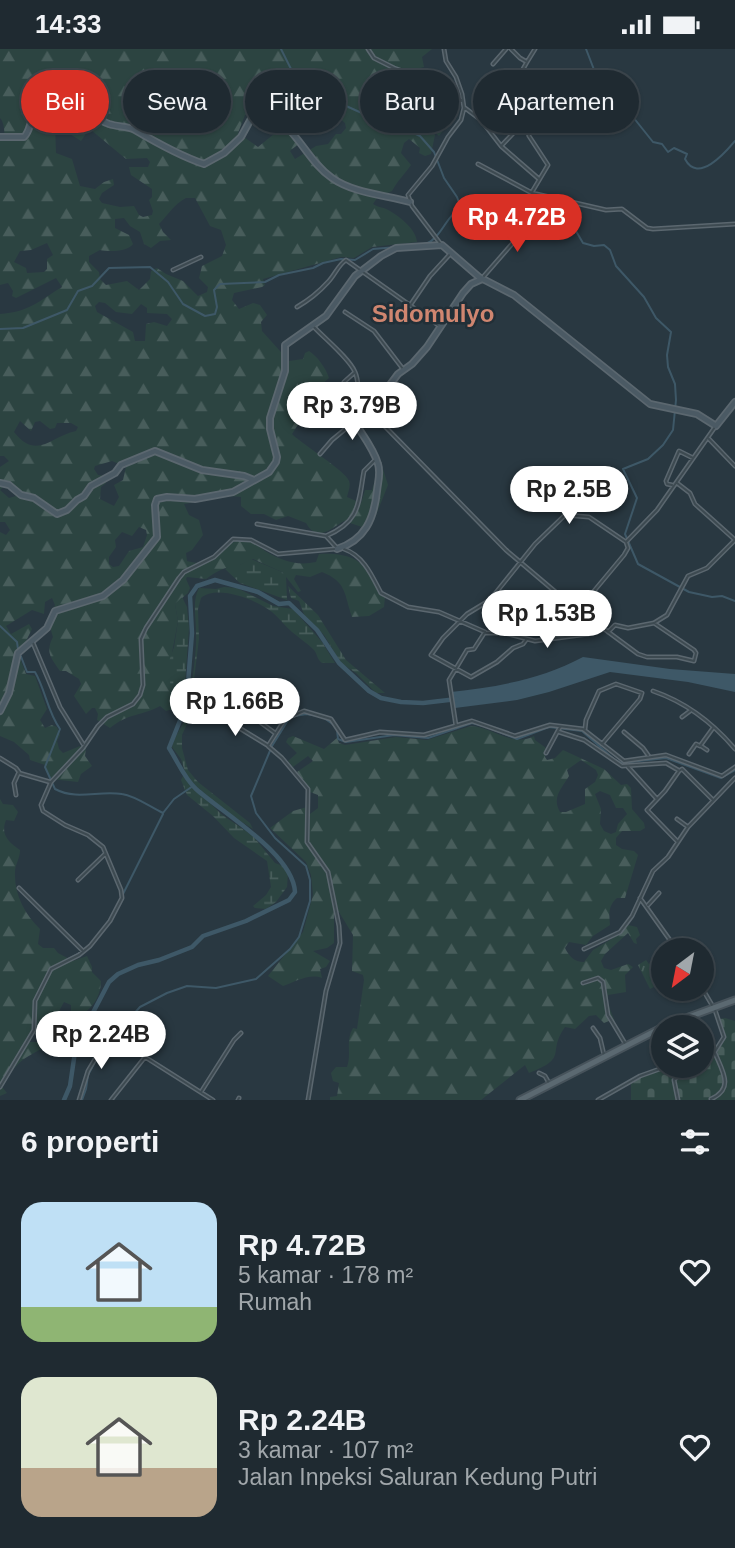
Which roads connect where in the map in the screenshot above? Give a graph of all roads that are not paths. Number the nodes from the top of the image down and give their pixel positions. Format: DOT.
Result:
graph roads {
  1 [pos="368,49"];
  2 [pos="444,49"];
  3 [pos="506,49"];
  4 [pos="511,49"];
  5 [pos="535,49"];
  6 [pos="527,62"];
  7 [pos="493,64"];
  8 [pos="522,70"];
  9 [pos="463,101"];
  10 [pos="464,108"];
  11 [pos="513,133"];
  12 [pos="528,133"];
  13 [pos="0,137"];
  14 [pos="501,146"];
  15 [pos="478,164"];
  16 [pos="540,180"];
  17 [pos="532,193"];
  18 [pos="549,198"];
  19 [pos="410,202"];
  20 [pos="735,224"];
  21 [pos="440,242"];
  22 [pos="452,252"];
  23 [pos="201,257"];
  24 [pos="173,270"];
  25 [pos="363,270"];
  26 [pos="482,278"];
  27 [pos="411,305"];
  28 [pos="297,307"];
  29 [pos="345,312"];
  30 [pos="313,326"];
  31 [pos="442,328"];
  32 [pos="403,370"];
  33 [pos="355,372"];
  34 [pos="344,382"];
  35 [pos="735,401"];
  36 [pos="369,411"];
  37 [pos="354,421"];
  38 [pos="716,426"];
  39 [pos="708,438"];
  40 [pos="320,454"];
  41 [pos="694,458"];
  42 [pos="375,460"];
  43 [pos="735,466"];
  44 [pos="254,480"];
  45 [pos="0,483"];
  46 [pos="675,484"];
  47 [pos="257,524"];
  48 [pos="326,536"];
  49 [pos="735,540"];
  50 [pos="627,541"];
  51 [pos="336,548"];
  52 [pos="521,563"];
  53 [pos="579,609"];
  54 [pos="459,622"];
  55 [pos="653,623"];
  56 [pos="598,624"];
  57 [pos="485,632"];
  58 [pos="608,632"];
  59 [pos="526,640"];
  60 [pos="33,642"];
  61 [pos="456,667"];
  62 [pos="653,691"];
  63 [pos="231,701"];
  64 [pos="239,705"];
  65 [pos="692,710"];
  66 [pos="0,711"];
  67 [pos="206,714"];
  68 [pos="682,717"];
  69 [pos="229,721"];
  70 [pos="456,726"];
  71 [pos="714,727"];
  72 [pos="560,729"];
  73 [pos="585,730"];
  74 [pos="624,732"];
  75 [pos="276,733"];
  76 [pos="601,744"];
  77 [pos="84,745"];
  78 [pos="700,746"];
  79 [pos="269,747"];
  80 [pos="735,749"];
  81 [pos="707,750"];
  82 [pos="546,753"];
  83 [pos="689,754"];
  84 [pos="649,757"];
  85 [pos="0,758"];
  86 [pos="628,765"];
  87 [pos="735,767"];
  88 [pos="679,771"];
  89 [pos="19,773"];
  90 [pos="734,780"];
  91 [pos="52,782"];
  92 [pos="16,795"];
  93 [pos="658,800"];
  94 [pos="714,801"];
  95 [pos="677,819"];
  96 [pos="688,827"];
  97 [pos="677,842"];
  98 [pos="106,853"];
  99 [pos="78,880"];
  100 [pos="19,888"];
  101 [pos="659,893"];
  102 [pos="640,897"];
  103 [pos="647,906"];
  104 [pos="669,938"];
  105 [pos="584,949"];
  106 [pos="83,951"];
  107 [pos="583,983"];
  108 [pos="735,1000"];
  109 [pos="710,1001"];
  110 [pos="710,1001"];
  111 [pos="714,1009"];
  112 [pos="593,1028"];
  113 [pos="241,1033"];
  114 [pos="627,1046"];
  115 [pos="714,1052"];
  116 [pos="145,1057"];
  117 [pos="604,1057"];
  118 [pos="651,1072"];
  119 [pos="539,1073"];
  120 [pos="676,1078"];
  121 [pos="550,1084"];
  122 [pos="0,1087"];
  123 [pos="201,1093"];
  124 [pos="604,1096"];
  125 [pos="712,1099"];
  126 [pos="79,1100"];
  127 [pos="111,1100"];
  128 [pos="212,1100"];
  129 [pos="308,1100"];
  130 [pos="520,1100"];
  131 [pos="598,1100"];
  132 [pos="608,1100"];
  133 [pos="678,1100"];
  1 -- 9 [label="street"];
  2 -- 9 [label="street"];
  3 -- 7 [label="street"];
  4 -- 6 [label="street"];
  5 -- 6 [label="street"];
  6 -- 8 [label="street"];
  9 -- 10 [label="street"];
  10 -- 14 [label="street"];
  10 -- 19 [label="street"];
  11 -- 14 [label="street"];
  12 -- 16 [label="street"];
  13 -- 19 [label="street"];
  14 -- 16 [label="street"];
  15 -- 17 [label="street"];
  16 -- 17 [label="street"];
  17 -- 18 [label="street"];
  18 -- 20 [label="street"];
  18 -- 26 [label="street"];
  19 -- 21 [label="street"];
  21 -- 22 [label="street"];
  21 -- 25 [label="street"];
  22 -- 26 [label="street"];
  22 -- 27 [label="street"];
  23 -- 24 [label="street"];
  25 -- 27 [label="street"];
  25 -- 28 [label="street"];
  25 -- 30 [label="street"];
  26 -- 31 [label="street"];
  26 -- 38 [label="street"];
  27 -- 31 [label="street"];
  29 -- 32 [label="street"];
  30 -- 33 [label="street"];
  30 -- 44 [label="street"];
  31 -- 32 [label="street"];
  32 -- 36 [label="street"];
  33 -- 34 [label="street"];
  33 -- 36 [label="street"];
  35 -- 38 [label="street"];
  36 -- 37 [label="street"];
  36 -- 52 [label="street"];
  37 -- 40 [label="street"];
  37 -- 42 [label="street"];
  38 -- 39 [label="street"];
  39 -- 41 [label="street"];
  39 -- 43 [label="street"];
  41 -- 46 [label="street"];
  41 -- 46 [label="street"];
  42 -- 48 [label="street"];
  42 -- 51 [label="street"];
  44 -- 45 [label="street"];
  44 -- 60 [label="street"];
  46 -- 49 [label="street"];
  46 -- 50 [label="street"];
  47 -- 48 [label="street"];
  48 -- 51 [label="street"];
  49 -- 55 [label="street"];
  50 -- 52 [label="street"];
  50 -- 53 [label="street"];
  51 -- 54 [label="street"];
  51 -- 77 [label="street"];
  52 -- 53 [label="street"];
  52 -- 54 [label="street"];
  53 -- 56 [label="street"];
  54 -- 57 [label="street"];
  54 -- 61 [label="street"];
  55 -- 58 [label="street"];
  55 -- 58 [label="street"];
  56 -- 58 [label="street"];
  56 -- 59 [label="street"];
  57 -- 59 [label="street"];
  57 -- 61 [label="street"];
  59 -- 61 [label="street"];
  60 -- 66 [label="street"];
  60 -- 77 [label="street"];
  61 -- 70 [label="street"];
  62 -- 65 [label="street"];
  63 -- 64 [label="street"];
  64 -- 69 [label="street"];
  64 -- 75 [label="street"];
  65 -- 68 [label="street"];
  65 -- 71 [label="street"];
  67 -- 69 [label="street"];
  69 -- 79 [label="street"];
  70 -- 72 [label="street"];
  70 -- 75 [label="street"];
  71 -- 78 [label="street"];
  71 -- 80 [label="street"];
  72 -- 73 [label="street"];
  72 -- 82 [label="street"];
  72 -- 86 [label="street"];
  73 -- 76 [label="street"];
  73 -- 76 [label="street"];
  74 -- 84 [label="street"];
  75 -- 79 [label="street"];
  76 -- 84 [label="street"];
  77 -- 91 [label="street"];
  78 -- 81 [label="street"];
  78 -- 83 [label="street"];
  79 -- 129 [label="street"];
  84 -- 87 [label="street"];
  85 -- 89 [label="street"];
  86 -- 88 [label="street"];
  86 -- 93 [label="street"];
  88 -- 93 [label="street"];
  88 -- 94 [label="street"];
  89 -- 91 [label="street"];
  89 -- 92 [label="street"];
  90 -- 94 [label="street"];
  91 -- 98 [label="street"];
  93 -- 97 [label="street"];
  94 -- 96 [label="street"];
  95 -- 96 [label="street"];
  96 -- 97 [label="street"];
  97 -- 102 [label="street"];
  98 -- 99 [label="street"];
  98 -- 106 [label="street"];
  100 -- 106 [label="street"];
  101 -- 103 [label="street"];
  102 -- 103 [label="street"];
  102 -- 105 [label="street"];
  103 -- 104 [label="street"];
  106 -- 122 [label="street"];
  107 -- 114 [label="street"];
  108 -- 111 [label="main road"];
  109 -- 111 [label="street"];
  110 -- 111 [label="street"];
  111 -- 114 [label="main road"];
  111 -- 115 [label="street"];
  112 -- 117 [label="street"];
  113 -- 123 [label="street"];
  114 -- 117 [label="main road"];
  115 -- 125 [label="street"];
  116 -- 123 [label="street"];
  116 -- 126 [label="street"];
  116 -- 127 [label="street"];
  117 -- 121 [label="main road"];
  118 -- 124 [label="street"];
  119 -- 121 [label="street"];
  120 -- 133 [label="street"];
  121 -- 130 [label="main road"];
  123 -- 128 [label="street"];
  124 -- 131 [label="street"];
  124 -- 132 [label="street"];
}
